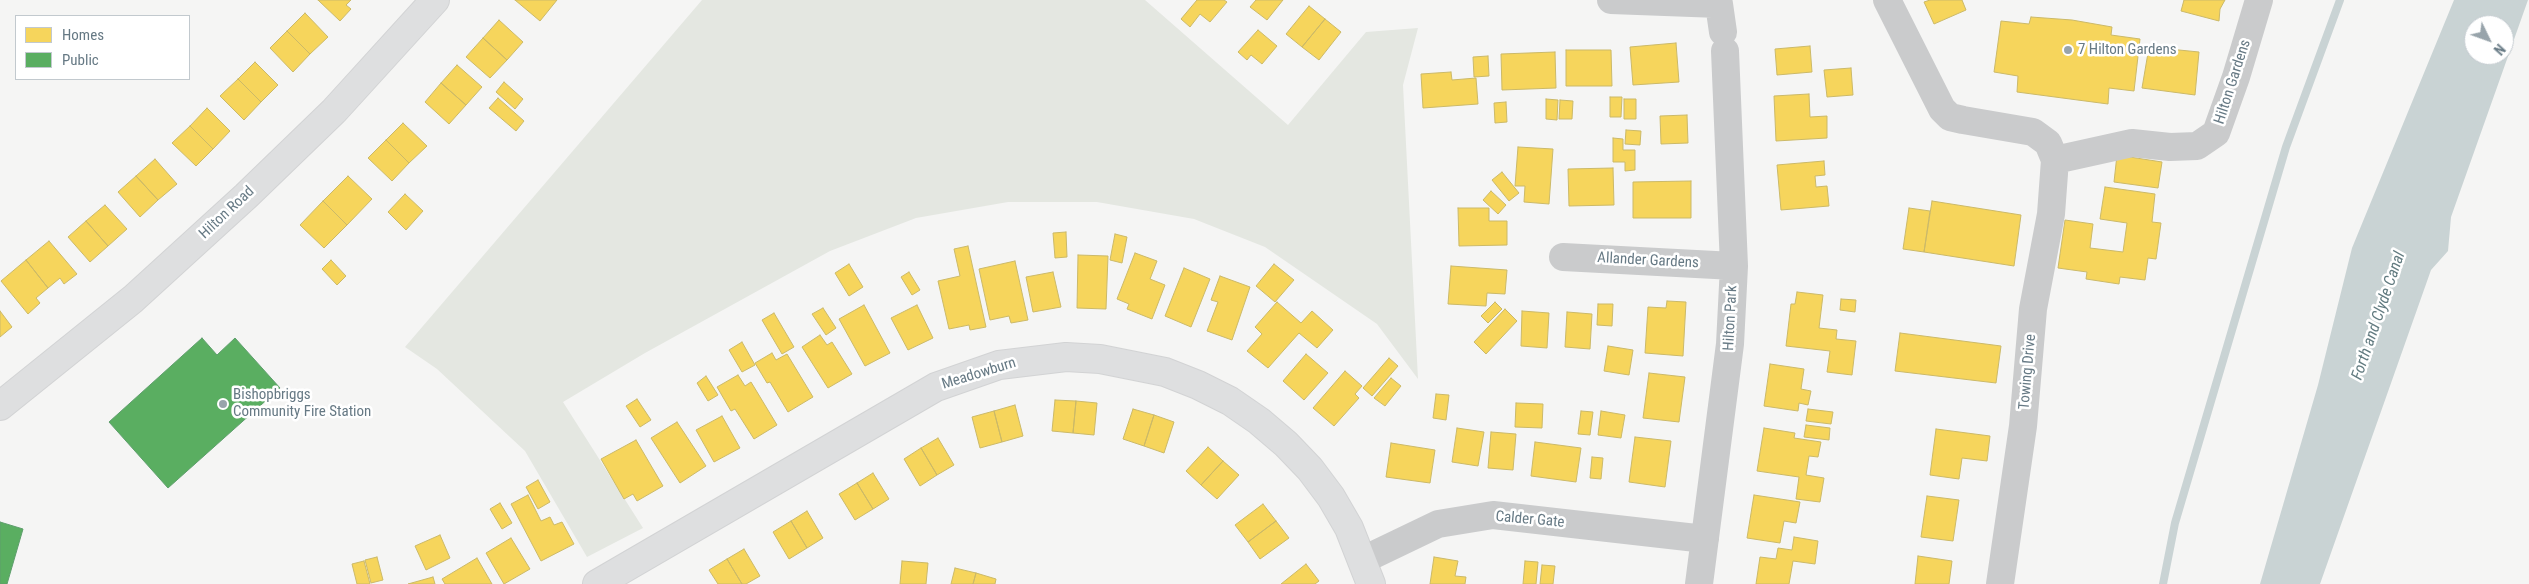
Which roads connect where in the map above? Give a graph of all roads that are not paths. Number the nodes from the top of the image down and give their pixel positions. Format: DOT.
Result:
graph roads {
  1 [pos="435,0"];
  2 [pos="1611,0"];
  3 [pos="1887,0"];
  4 [pos="2259,0"];
  5 [pos="1722,2"];
  6 [pos="2055,160"];
  7 [pos="1563,257"];
  8 [pos="1734,266"];
  9 [pos="0,406"];
  10 [pos="1705,539"];
  11 [pos="1367,572"];
  12 [pos="597,584"];
  13 [pos="1699,584"];
  14 [pos="2000,584"];
  1 -- 9 [label="street, Hilton Road"];
  2 -- 5 [label="street"];
  3 -- 6 [label="street"];
  4 -- 6 [label="street, Hilton Gardens"];
  5 -- 8 [label="street, Hilton Park"];
  6 -- 14 [label="street, Towing Drive"];
  7 -- 8 [label="street, Allander Gardens"];
  8 -- 10 [label="street, Hilton Park"];
  10 -- 11 [label="street, Calder Gate"];
  10 -- 13 [label="street, Hilton Park"];
  11 -- 12 [label="street, Meadowburn"];
}
